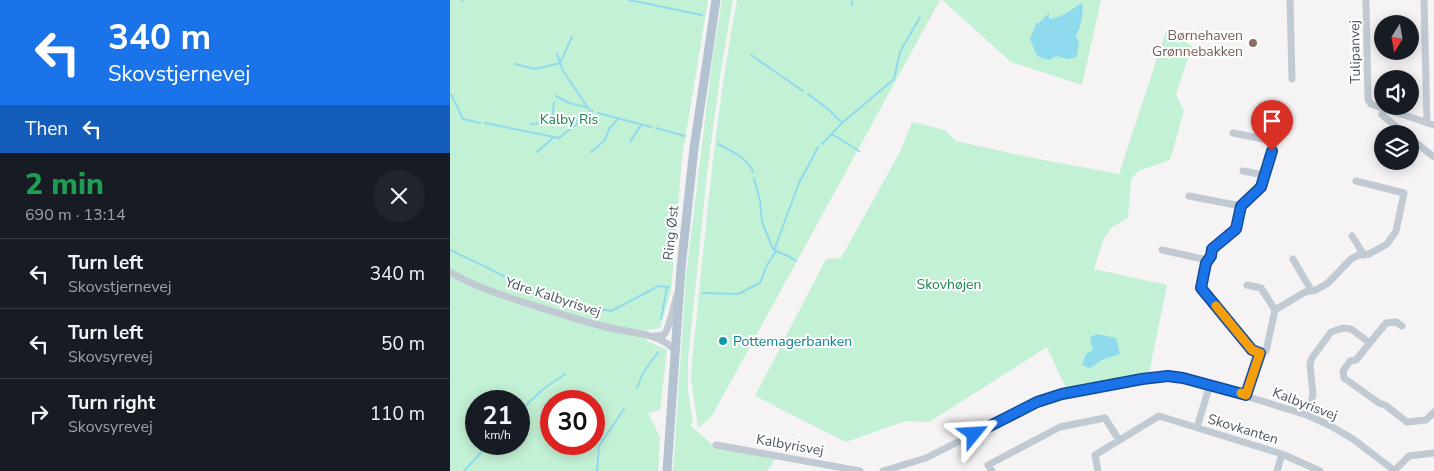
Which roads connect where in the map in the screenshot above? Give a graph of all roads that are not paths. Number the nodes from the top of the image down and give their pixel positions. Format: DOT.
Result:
graph roads {
  1 [pos="716,0"];
  2 [pos="1290,0"];
  3 [pos="1366,0"];
  4 [pos="1424,0"];
  5 [pos="1292,79"];
  6 [pos="1374,105"];
  7 [pos="1382,115"];
  8 [pos="1405,115"];
  9 [pos="1431,124"];
  10 [pos="1394,125"];
  11 [pos="1233,133"];
  12 [pos="1419,146"];
  13 [pos="1434,158"];
  14 [pos="1243,170"];
  15 [pos="1264,175"];
  16 [pos="1356,181"];
  17 [pos="1188,196"];
  18 [pos="1241,206"];
  19 [pos="1352,236"];
  20 [pos="1162,250"];
  21 [pos="1364,255"];
  22 [pos="1293,259"];
  23 [pos="1208,260"];
  24 [pos="450,272"];
  25 [pos="1247,285"];
  26 [pos="679,290"];
  27 [pos="1311,290"];
  28 [pos="1275,310"];
  29 [pos="1402,326"];
  30 [pos="651,336"];
  31 [pos="1370,343"];
  32 [pos="674,349"];
  33 [pos="1260,353"];
  34 [pos="1210,385"];
  35 [pos="1246,395"];
  36 [pos="1434,412"];
  37 [pos="1307,415"];
  38 [pos="1197,427"];
  39 [pos="1119,440"];
  40 [pos="716,445"];
  41 [pos="1282,454"];
  42 [pos="1434,454"];
  43 [pos="667,471"];
  44 [pos="860,471"];
  45 [pos="883,471"];
  46 [pos="992,471"];
  47 [pos="1098,471"];
  48 [pos="1277,471"];
  49 [pos="1320,471"];
  50 [pos="1395,471"];
  1 -- 26 [label="main road, Ring Øst"];
  2 -- 5 [label="street"];
  3 -- 6 [label="street, Tulipanvej"];
  4 -- 9 [label="street"];
  7 -- 10 [label="street"];
  8 -- 9 [label="street"];
  11 -- 15 [label="street"];
  12 -- 13 [label="street"];
  14 -- 15 [label="street"];
  15 -- 18 [label="street"];
  16 -- 21 [label="street"];
  17 -- 18 [label="street"];
  18 -- 23 [label="street"];
  19 -- 21 [label="street"];
  20 -- 23 [label="street"];
  21 -- 27 [label="street"];
  22 -- 27 [label="street"];
  23 -- 33 [label="street"];
  24 -- 30 [label="street, Ydre Kalbyrisvej"];
  25 -- 28 [label="street"];
  26 -- 30 [label="street"];
  26 -- 32 [label="main road, Ring Øst"];
  27 -- 28 [label="street"];
  28 -- 33 [label="street"];
  29 -- 31 [label="street"];
  30 -- 32 [label="street, Ydre Kalbyrisvej"];
  31 -- 36 [label="street"];
  31 -- 37 [label="street"];
  32 -- 43 [label="main road, Ring Øst"];
  33 -- 35 [label="street"];
  34 -- 35 [label="street, Kalbyrisvej"];
  34 -- 38 [label="street, Skovkanten"];
  34 -- 45 [label="street, Kalbyrisvej"];
  35 -- 37 [label="street, Kalbyrisvej"];
  37 -- 50 [label="street, Kalbyrisvej"];
  38 -- 39 [label="street, Skovkanten"];
  38 -- 41 [label="street, Skovkanten"];
  39 -- 46 [label="street"];
  39 -- 47 [label="street, Skovkanten"];
  40 -- 44 [label="street, Kalbyrisvej"];
  41 -- 48 [label="street, Skovkanten"];
  41 -- 49 [label="street, Skovkanten"];
  42 -- 50 [label="street"];
}
